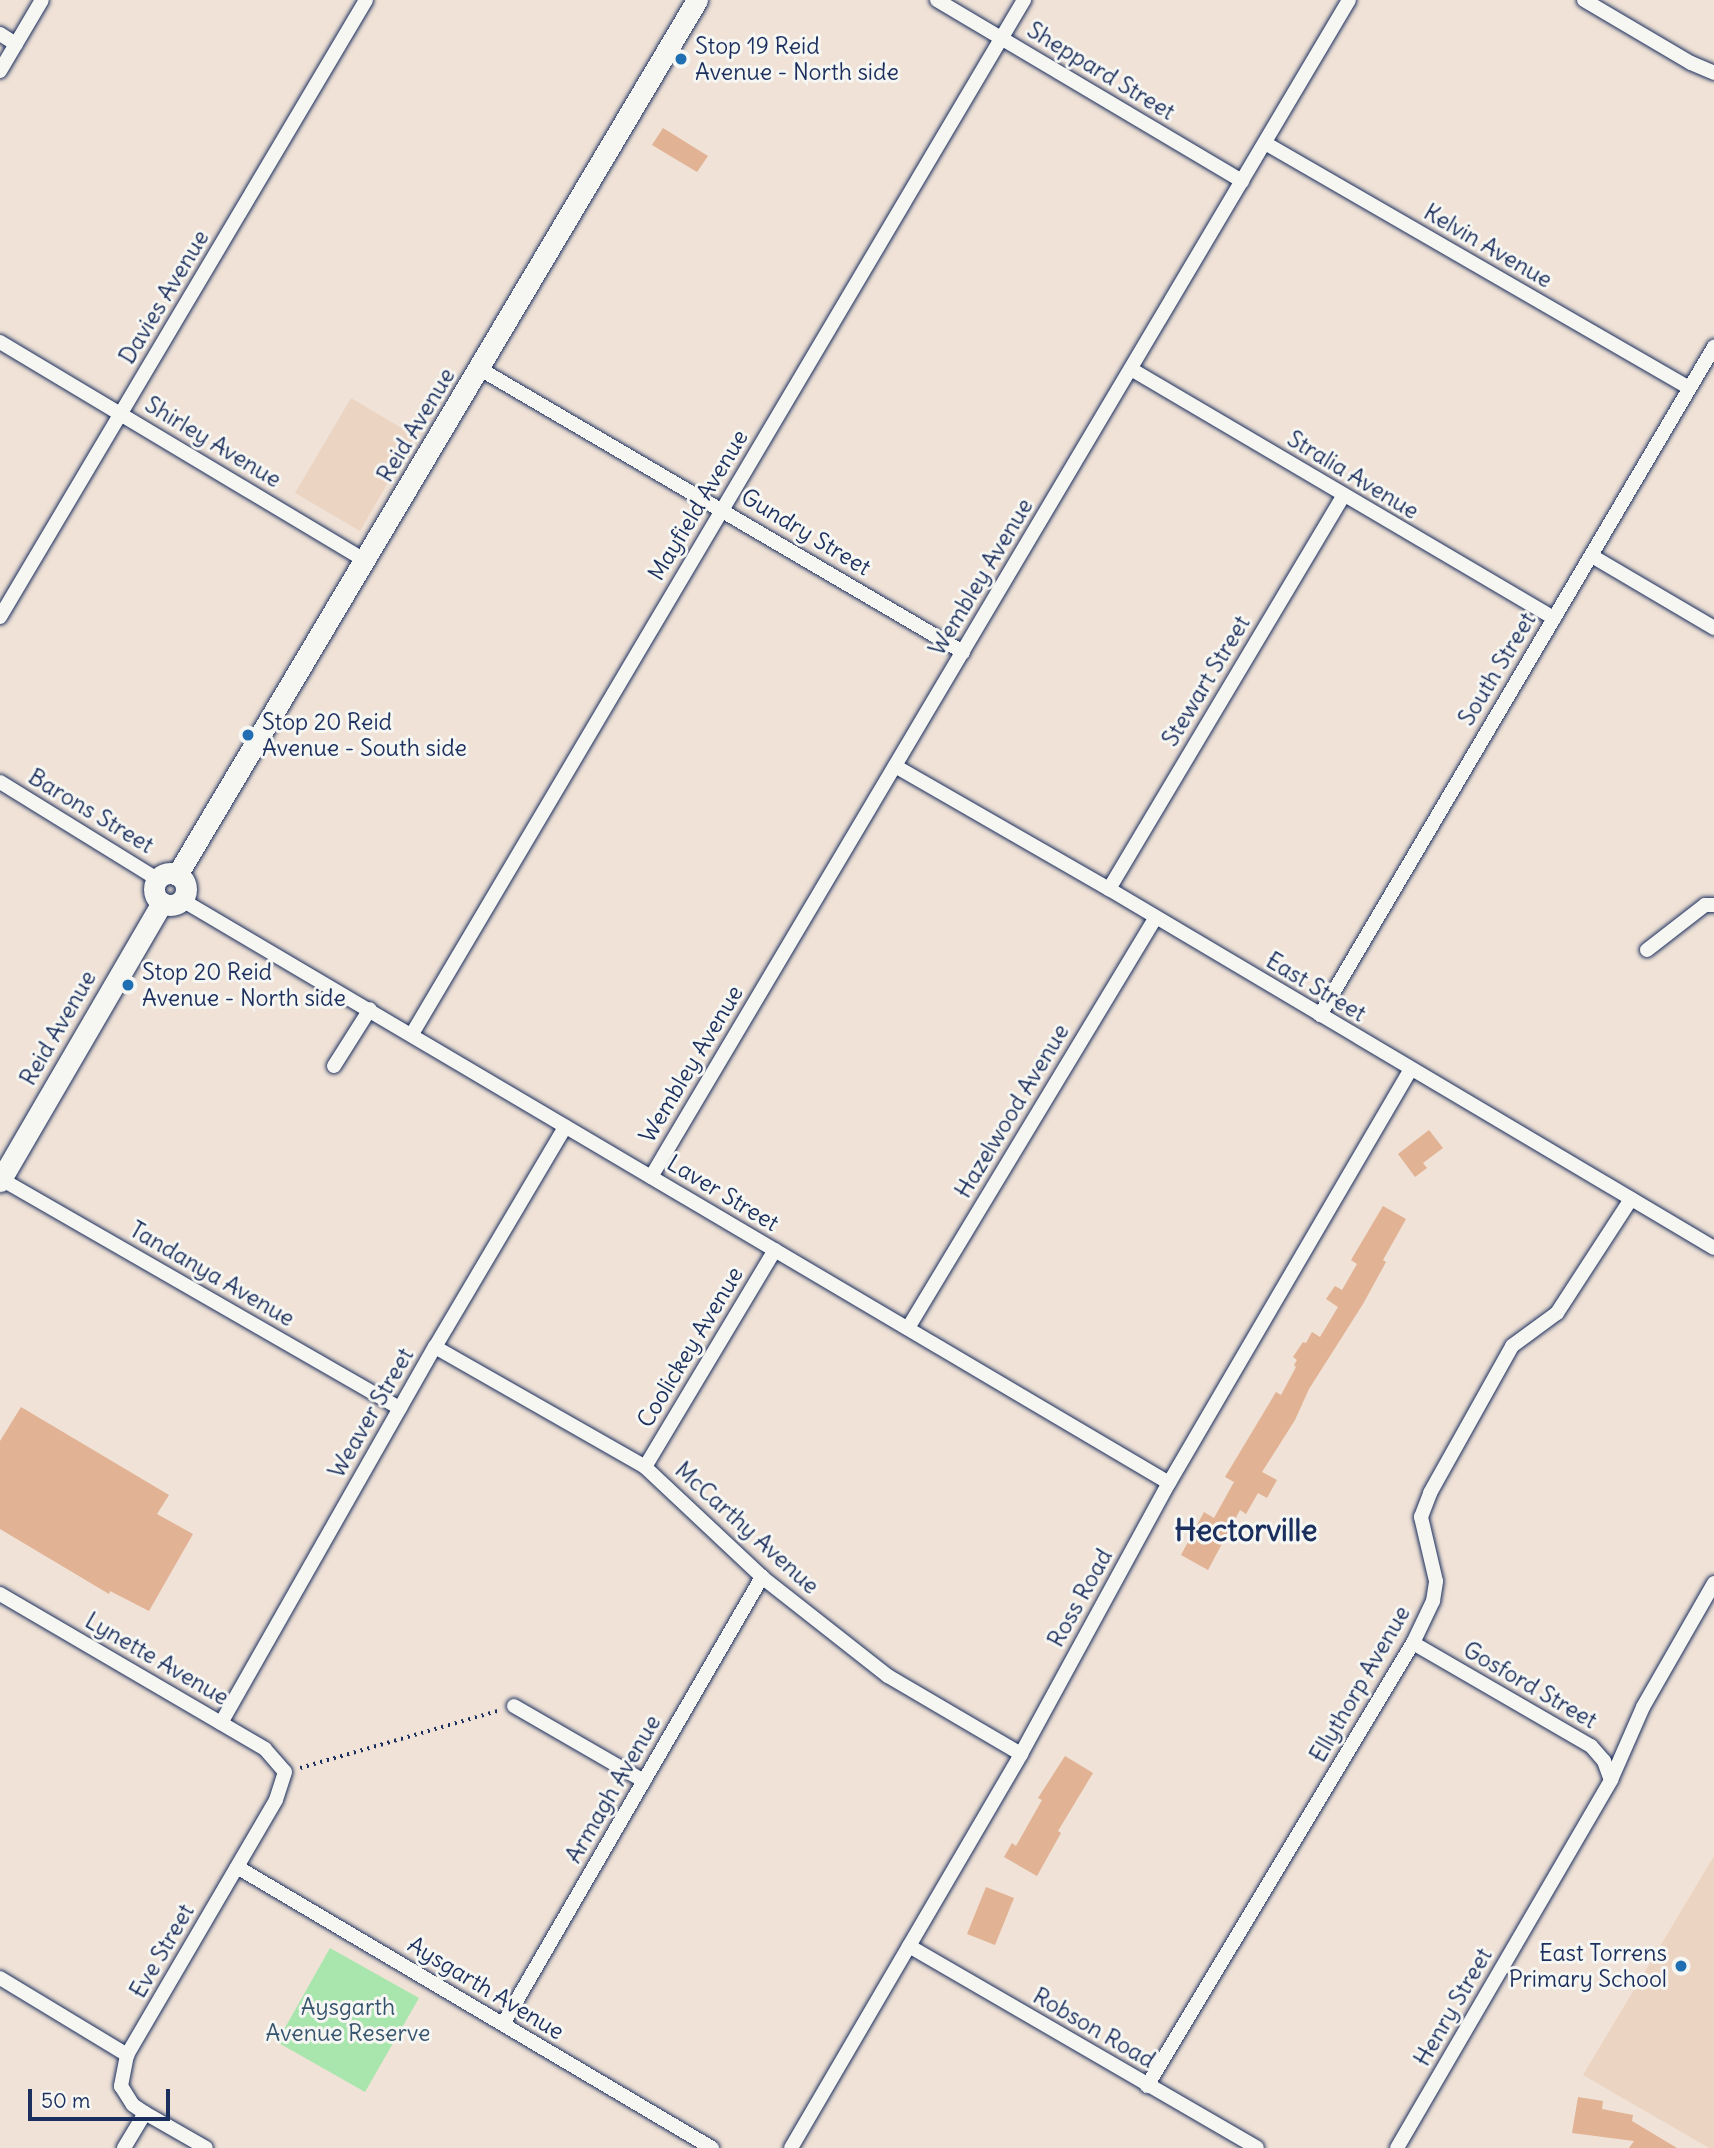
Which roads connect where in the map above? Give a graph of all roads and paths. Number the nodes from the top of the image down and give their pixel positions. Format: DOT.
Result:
graph roads {
  1 [pos="43,0"];
  2 [pos="366,0"];
  3 [pos="697,0"];
  4 [pos="937,0"];
  5 [pos="1024,0"];
  6 [pos="1349,0"];
  7 [pos="1584,0"];
  8 [pos="0,34"];
  9 [pos="1001,38"];
  10 [pos="16,44"];
  11 [pos="0,71"];
  12 [pos="1714,73"];
  13 [pos="1265,143"];
  14 [pos="1242,181"];
  15 [pos="0,342"];
  16 [pos="1714,346"];
  17 [pos="480,369"];
  18 [pos="1130,369"];
  19 [pos="1689,388"];
  20 [pos="120,414"];
  21 [pos="1343,496"];
  22 [pos="722,509"];
  23 [pos="1592,555"];
  24 [pos="366,561"];
  25 [pos="0,617"];
  26 [pos="1554,618"];
  27 [pos="1714,628"];
  28 [pos="962,652"];
  29 [pos="895,766"];
  30 [pos="0,782"];
  31 [pos="167,877"];
  32 [pos="1109,889"];
  33 [pos="172,901"];
  34 [pos="1714,905"];
  35 [pos="1155,918"];
  36 [pos="1647,950"];
  37 [pos="370,1009"];
  38 [pos="1320,1015"];
  39 [pos="412,1034"];
  40 [pos="334,1066"];
  41 [pos="1410,1070"];
  42 [pos="565,1128"];
  43 [pos="651,1177"];
  44 [pos="1,1180"];
  45 [pos="1631,1199"];
  46 [pos="1714,1248"];
  47 [pos="775,1250"];
  48 [pos="908,1328"];
  49 [pos="435,1347"];
  50 [pos="400,1408"];
  51 [pos="645,1467"];
  52 [pos="1169,1483"];
  53 [pos="762,1577"];
  54 [pos="1714,1583"];
  55 [pos="0,1594"];
  56 [pos="1413,1643"];
  57 [pos="514,1706"];
  58 [pos="221,1723"];
  59 [pos="1021,1754"];
  60 [pos="285,1772"];
  61 [pos="1611,1780"];
  62 [pos="644,1781"];
  63 [pos="237,1867"];
  64 [pos="909,1946"];
  65 [pos="0,1978"];
  66 [pos="503,2024"];
  67 [pos="127,2055"];
  68 [pos="1147,2085"];
  69 [pos="145,2113"];
  70 [pos="124,2148"];
  71 [pos="206,2148"];
  72 [pos="712,2148"];
  73 [pos="791,2148"];
  74 [pos="1257,2148"];
  75 [pos="1397,2148"];
  1 -- 10 [label="street"];
  2 -- 20 [label="street, Davies Avenue"];
  3 -- 17 [label="street, Reid Avenue"];
  4 -- 9 [label="street, Sheppard Street"];
  5 -- 9 [label="street, Mayfield Avenue"];
  6 -- 13 [label="street, Wembley Avenue"];
  7 -- 12 [label="street"];
  8 -- 10 [label="street"];
  9 -- 14 [label="street, Sheppard Street"];
  9 -- 22 [label="street, Mayfield Avenue"];
  10 -- 11 [label="street"];
  13 -- 14 [label="street, Wembley Avenue"];
  13 -- 19 [label="street, Kelvin Avenue"];
  14 -- 18 [label="street, Wembley Avenue"];
  15 -- 20 [label="street, Shirley Avenue"];
  16 -- 19 [label="street, South Street"];
  17 -- 22 [label="street, Gundry Street"];
  17 -- 24 [label="street, Reid Avenue"];
  18 -- 21 [label="street, Stralia Avenue"];
  18 -- 28 [label="street, Wembley Avenue"];
  19 -- 23 [label="street, South Street"];
  20 -- 24 [label="street, Shirley Avenue"];
  20 -- 25 [label="street, Davies Avenue"];
  21 -- 26 [label="street, Stralia Avenue"];
  21 -- 32 [label="street, Stewart Street"];
  22 -- 28 [label="street, Gundry Street"];
  22 -- 39 [label="street, Mayfield Avenue"];
  23 -- 26 [label="street, South Street"];
  23 -- 27 [label="street"];
  24 -- 31 [label="street, Reid Avenue"];
  26 -- 38 [label="street, South Street"];
  28 -- 29 [label="street, Wembley Avenue"];
  29 -- 32 [label="street, East Street"];
  29 -- 43 [label="street, Wembley Avenue"];
  30 -- 31 [label="street, Barons Street"];
  31 -- 33 [label="street"];
  32 -- 35 [label="street, East Street"];
  33 -- 37 [label="street, Laver Street"];
  33 -- 44 [label="street, Reid Avenue"];
  34 -- 36 [label="street"];
  35 -- 38 [label="street, East Street"];
  35 -- 48 [label="street, Hazelwood Avenue"];
  37 -- 39 [label="street, Laver Street"];
  37 -- 40 [label="street"];
  38 -- 41 [label="street, East Street"];
  39 -- 42 [label="street, Laver Street"];
  41 -- 45 [label="street, East Street"];
  41 -- 52 [label="street, Ross Road"];
  42 -- 43 [label="street, Laver Street"];
  42 -- 49 [label="street, Weaver Street"];
  43 -- 47 [label="street, Laver Street"];
  44 -- 50 [label="street, Tandanya Avenue"];
  45 -- 46 [label="street, East Street"];
  45 -- 56 [label="street, Ellythorp Avenue"];
  47 -- 48 [label="street, Laver Street"];
  47 -- 51 [label="street, Coolickey Avenue"];
  48 -- 52 [label="street, Laver Street"];
  49 -- 50 [label="street, Weaver Street"];
  49 -- 51 [label="street, McCarthy Avenue"];
  50 -- 58 [label="street, Weaver Street"];
  51 -- 53 [label="street, McCarthy Avenue"];
  52 -- 59 [label="street, Ross Road"];
  53 -- 59 [label="street, McCarthy Avenue"];
  53 -- 62 [label="street, Armagh Avenue"];
  54 -- 61 [label="street, Henry Street"];
  55 -- 58 [label="street, Lynette Avenue"];
  56 -- 61 [label="street, Gosford Street"];
  56 -- 68 [label="street, Ellythorp Avenue"];
  57 -- 60 [label="path"];
  57 -- 62 [label="street"];
  58 -- 60 [label="street, Lynette Avenue"];
  59 -- 64 [label="street, Ross Road"];
  60 -- 63 [label="street, Eve Street"];
  61 -- 75 [label="street, Henry Street"];
  62 -- 66 [label="street, Armagh Avenue"];
  63 -- 66 [label="street, Aysgarth Avenue"];
  63 -- 67 [label="street, Eve Street"];
  64 -- 68 [label="street, Robson Road"];
  64 -- 73 [label="street, Ross Road"];
  65 -- 67 [label="street"];
  66 -- 72 [label="street, Aysgarth Avenue"];
  67 -- 69 [label="street, Eve Street"];
  68 -- 74 [label="street, Robson Road"];
  69 -- 70 [label="street"];
  69 -- 71 [label="street"];
}
